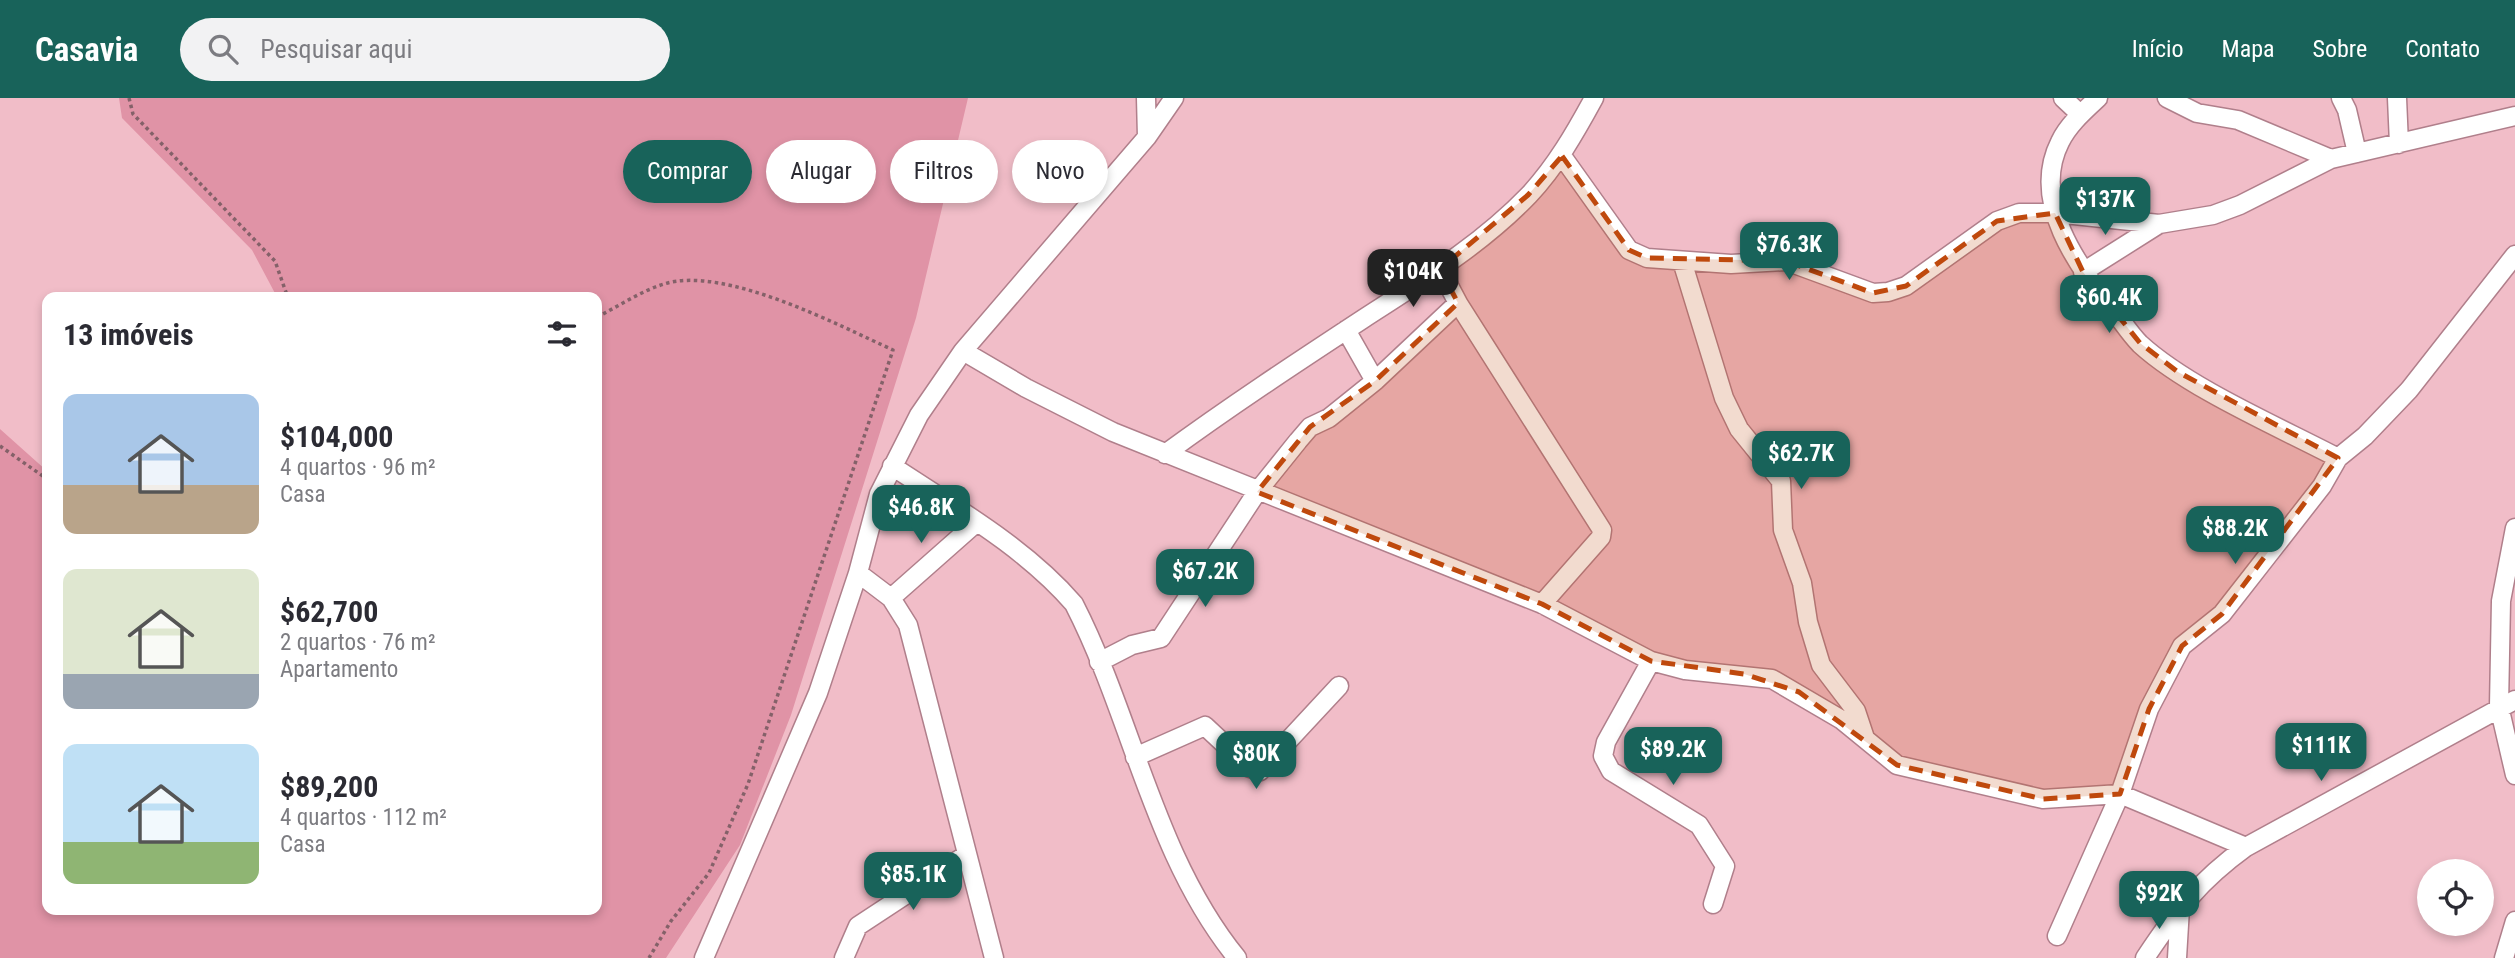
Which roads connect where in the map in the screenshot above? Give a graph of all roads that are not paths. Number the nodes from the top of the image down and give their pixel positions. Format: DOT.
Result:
graph roads {
  1 [pos="1146,98"];
  2 [pos="1174,98"];
  3 [pos="1594,98"];
  4 [pos="2063,98"];
  5 [pos="2098,98"];
  6 [pos="2167,98"];
  7 [pos="2341,98"];
  8 [pos="2397,98"];
  9 [pos="2080,114"];
  10 [pos="2515,116"];
  11 [pos="1147,137"];
  12 [pos="2399,144"];
  13 [pos="2357,153"];
  14 [pos="1562,156"];
  15 [pos="2331,159"];
  16 [pos="2055,213"];
  17 [pos="2159,223"];
  18 [pos="2515,255"];
  19 [pos="1682,261"];
  20 [pos="1440,269"];
  21 [pos="2083,272"];
  22 [pos="1458,303"];
  23 [pos="1346,330"];
  24 [pos="963,351"];
  25 [pos="1375,381"];
  26 [pos="1165,454"];
  27 [pos="2338,458"];
  28 [pos="892,466"];
  29 [pos="1257,492"];
  30 [pos="977,522"];
  31 [pos="2515,528"];
  32 [pos="858,573"];
  33 [pos="891,598"];
  34 [pos="1542,604"];
  35 [pos="1651,661"];
  36 [pos="1098,662"];
  37 [pos="1339,686"];
  38 [pos="2507,703"];
  39 [pos="1865,738"];
  40 [pos="1135,757"];
  41 [pos="2515,775"];
  42 [pos="2120,794"];
  43 [pos="2246,846"];
  44 [pos="965,855"];
  45 [pos="1713,904"];
  46 [pos="2181,904"];
  47 [pos="2515,921"];
  48 [pos="2057,936"];
  49 [pos="704,958"];
  50 [pos="844,958"];
  51 [pos="994,958"];
  52 [pos="1237,958"];
  53 [pos="2145,958"];
  54 [pos="2177,958"];
  55 [pos="2504,958"];
  1 -- 11 [label="street"];
  2 -- 11 [label="street"];
  3 -- 14 [label="street"];
  4 -- 9 [label="street"];
  5 -- 9 [label="street"];
  6 -- 15 [label="street"];
  7 -- 13 [label="street"];
  8 -- 12 [label="street"];
  9 -- 16 [label="street"];
  10 -- 12 [label="street"];
  11 -- 24 [label="street"];
  12 -- 13 [label="street"];
  13 -- 15 [label="street"];
  14 -- 19 [label="street"];
  14 -- 20 [label="street"];
  15 -- 17 [label="street"];
  16 -- 17 [label="street"];
  16 -- 19 [label="street"];
  16 -- 21 [label="street"];
  17 -- 21 [label="street"];
  18 -- 27 [label="street"];
  19 -- 39 [label="street"];
  20 -- 22 [label="street"];
  20 -- 23 [label="street"];
  21 -- 27 [label="street"];
  22 -- 25 [label="street"];
  22 -- 34 [label="street"];
  23 -- 25 [label="street"];
  23 -- 26 [label="street"];
  24 -- 26 [label="street"];
  24 -- 28 [label="street"];
  25 -- 29 [label="street"];
  26 -- 29 [label="street"];
  27 -- 42 [label="street"];
  28 -- 30 [label="street"];
  28 -- 32 [label="street"];
  29 -- 34 [label="street"];
  29 -- 36 [label="street"];
  30 -- 33 [label="street"];
  30 -- 36 [label="street"];
  31 -- 38 [label="street"];
  32 -- 33 [label="street"];
  32 -- 49 [label="street"];
  33 -- 44 [label="street"];
  34 -- 35 [label="street"];
  35 -- 39 [label="street"];
  35 -- 45 [label="street"];
  36 -- 40 [label="street"];
  37 -- 40 [label="street"];
  38 -- 41 [label="street"];
  38 -- 43 [label="street"];
  39 -- 42 [label="street"];
  40 -- 52 [label="street"];
  42 -- 43 [label="street"];
  42 -- 48 [label="street"];
  43 -- 46 [label="street"];
  44 -- 50 [label="street"];
  44 -- 51 [label="street"];
  46 -- 53 [label="street"];
  46 -- 54 [label="street"];
  47 -- 55 [label="street"];
}
